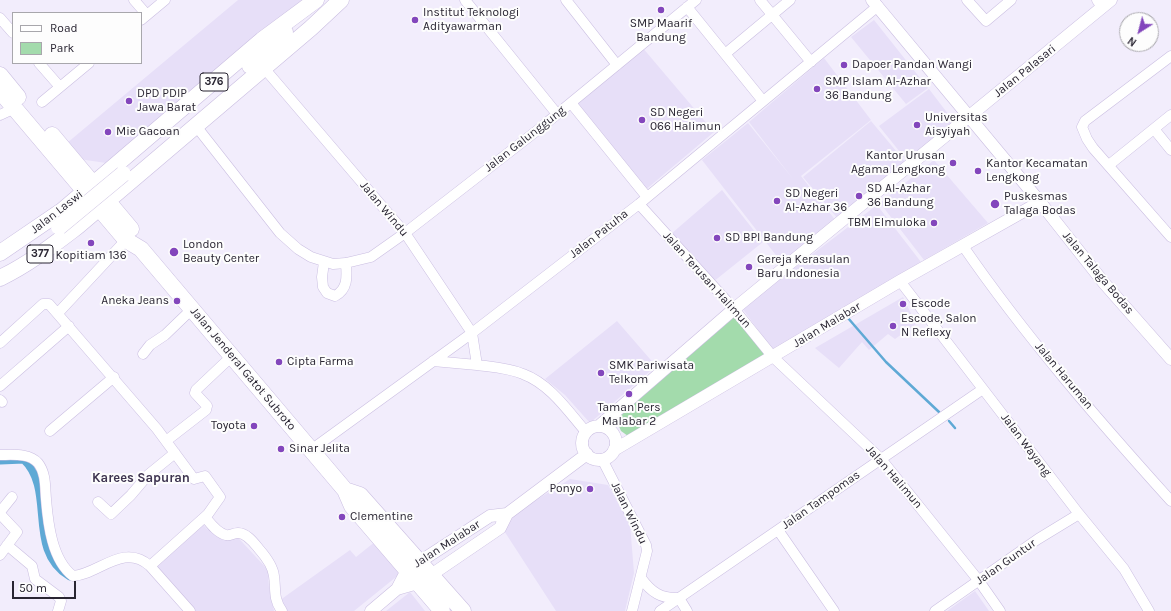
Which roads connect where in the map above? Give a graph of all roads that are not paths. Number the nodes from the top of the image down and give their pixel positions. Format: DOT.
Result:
graph roads {
  1 [pos="134,0"];
  2 [pos="165,0"];
  3 [pos="316,0"];
  4 [pos="466,0"];
  5 [pos="566,0"];
  6 [pos="696,0"];
  7 [pos="760,0"];
  8 [pos="790,0"];
  9 [pos="967,0"];
  10 [pos="1011,0"];
  11 [pos="1103,2"];
  12 [pos="875,3"];
  13 [pos="336,4"];
  14 [pos="687,8"];
  15 [pos="141,12"];
  16 [pos="772,15"];
  17 [pos="144,17"];
  18 [pos="0,18"];
  19 [pos="12,32"];
  20 [pos="725,54"];
  21 [pos="1171,56"];
  22 [pos="811,62"];
  23 [pos="262,63"];
  24 [pos="40,64"];
  25 [pos="88,64"];
  26 [pos="617,65"];
  27 [pos="0,75"];
  28 [pos="60,87"];
  29 [pos="0,91"];
  30 [pos="763,100"];
  31 [pos="42,102"];
  32 [pos="571,103"];
  33 [pos="15,108"];
  34 [pos="557,114"];
  35 [pos="1171,115"];
  36 [pos="0,116"];
  37 [pos="969,117"];
  38 [pos="196,126"];
  39 [pos="1154,128"];
  40 [pos="1171,150"];
  41 [pos="71,166"];
  42 [pos="1109,166"];
  43 [pos="122,175"];
  44 [pos="89,187"];
  45 [pos="643,201"];
  46 [pos="1040,202"];
  47 [pos="104,205"];
  48 [pos="63,210"];
  49 [pos="78,226"];
  50 [pos="59,227"];
  51 [pos="405,233"];
  52 [pos="127,235"];
  53 [pos="1171,237"];
  54 [pos="963,246"];
  55 [pos="0,253"];
  56 [pos="324,262"];
  57 [pos="346,263"];
  58 [pos="0,266"];
  59 [pos="0,278"];
  60 [pos="900,281"];
  61 [pos="192,309"];
  62 [pos="734,309"];
  63 [pos="58,314"];
  64 [pos="69,326"];
  65 [pos="472,333"];
  66 [pos="0,343"];
  67 [pos="142,354"];
  68 [pos="232,356"];
  69 [pos="773,357"];
  70 [pos="1171,359"];
  71 [pos="433,361"];
  72 [pos="477,365"];
  73 [pos="114,377"];
  74 [pos="0,386"];
  75 [pos="983,389"];
  76 [pos="600,426"];
  77 [pos="50,431"];
  78 [pos="586,432"];
  79 [pos="166,442"];
  80 [pos="312,450"];
  81 [pos="614,450"];
  82 [pos="175,453"];
  83 [pos="587,454"];
  84 [pos="0,455"];
  85 [pos="602,459"];
  86 [pos="881,459"];
  87 [pos="12,497"];
  88 [pos="1171,501"];
  89 [pos="98,502"];
  90 [pos="0,513"];
  91 [pos="507,514"];
  92 [pos="1079,514"];
  93 [pos="205,517"];
  94 [pos="778,530"];
  95 [pos="7,546"];
  96 [pos="0,555"];
  97 [pos="150,566"];
  98 [pos="413,566"];
  99 [pos="640,578"];
  100 [pos="424,579"];
  101 [pos="979,581"];
  102 [pos="397,590"];
  103 [pos="679,598"];
  104 [pos="58,611"];
  105 [pos="190,611"];
  106 [pos="282,611"];
  107 [pos="370,611"];
  108 [pos="442,611"];
  109 [pos="463,611"];
  110 [pos="632,611"];
  111 [pos="660,611"];
  112 [pos="687,611"];
  113 [pos="834,611"];
  114 [pos="935,611"];
  115 [pos="1000,611"];
  116 [pos="1149,611"];
  1 -- 15 [label="street"];
  2 -- 17 [label="street"];
  3 -- 23 [label="main road, 376"];
  3 -- 43 [label="main road, 376"];
  4 -- 34 [label="street"];
  5 -- 26 [label="street"];
  6 -- 14 [label="street, Jalan Galunggung"];
  7 -- 16 [label="street"];
  8 -- 16 [label="street"];
  9 -- 10 [label="street"];
  11 -- 37 [label="street, Jalan Palasari"];
  12 -- 22 [label="street, Jalan Patuha"];
  12 -- 37 [label="street, Jalan Talaga Bodas"];
  13 -- 23 [label="main road, 376"];
  14 -- 20 [label="street"];
  14 -- 26 [label="street, Jalan Galunggung"];
  16 -- 20 [label="street"];
  16 -- 22 [label="street"];
  18 -- 19 [label="street"];
  20 -- 30 [label="street"];
  21 -- 42 [label="street"];
  22 -- 30 [label="street, Jalan Patuha"];
  23 -- 38 [label="main road, 376"];
  23 -- 43 [label="main road, 376"];
  23 -- 51 [label="street, Jalan Windu"];
  24 -- 28 [label="street"];
  25 -- 28 [label="street"];
  26 -- 32 [label="street, Jalan Galunggung"];
  27 -- 41 [label="main road, Jalan Jenderal Gatot Subroto"];
  28 -- 31 [label="street"];
  29 -- 33 [label="main road, Jalan Jenderal Gatot Subroto"];
  30 -- 45 [label="street, Jalan Patuha"];
  32 -- 34 [label="street, Jalan Galunggung"];
  32 -- 45 [label="street, Jalan Terusan Halimun"];
  33 -- 36 [label="street"];
  33 -- 41 [label="main road, Jalan Jenderal Gatot Subroto"];
  34 -- 51 [label="street, Jalan Galunggung"];
  35 -- 39 [label="street"];
  37 -- 46 [label="street, Jalan Talaga Bodas"];
  37 -- 62 [label="street, Jalan Palasari"];
  38 -- 43 [label="main road, 376"];
  38 -- 56 [label="street, Jalan Galunggung"];
  39 -- 40 [label="street"];
  39 -- 42 [label="street"];
  41 -- 43 [label="main road"];
  41 -- 44 [label="main road, Jalan Jenderal Gatot Subroto"];
  41 -- 48 [label="main road"];
  42 -- 53 [label="street"];
  43 -- 44 [label="main road, 376"];
  43 -- 47 [label="main road, 376"];
  43 -- 50 [label="main road, 376, bridge"];
  43 -- 52 [label="main road"];
  44 -- 47 [label="main road, Jalan Jenderal Gatot Subroto"];
  44 -- 48 [label="main road, Jalan Laswi / 377"];
  45 -- 62 [label="street, Jalan Terusan Halimun"];
  45 -- 65 [label="street, Jalan Patuha"];
  46 -- 54 [label="street, Jalan Malabar"];
  46 -- 70 [label="street, Jalan Talaga Bodas"];
  47 -- 49 [label="main road, Jalan Laswi / 377"];
  47 -- 52 [label="main road, Jalan Jenderal Gatot Subroto"];
  48 -- 55 [label="main road, Jalan Laswi / 377"];
  49 -- 52 [label="main road"];
  49 -- 59 [label="main road, Jalan Laswi / 377"];
  50 -- 58 [label="main road, 377"];
  51 -- 57 [label="street, Jalan Galunggung"];
  51 -- 65 [label="street, Jalan Windu"];
  52 -- 61 [label="main road, Jalan Jenderal Gatot Subroto"];
  52 -- 63 [label="street"];
  54 -- 60 [label="street, Jalan Malabar"];
  54 -- 88 [label="street, Jalan Haruman"];
  56 -- 57 [label="street, Jalan Galunggung"];
  56 -- 57 [label="street"];
  60 -- 69 [label="street, Jalan Malabar"];
  60 -- 75 [label="street, Jalan Wayang"];
  61 -- 67 [label="street"];
  61 -- 68 [label="main road, Jalan Jenderal Gatot Subroto"];
  62 -- 69 [label="street, Jalan Terusan Halimun"];
  62 -- 76 [label="street"];
  63 -- 64 [label="street"];
  63 -- 66 [label="street"];
  64 -- 73 [label="street"];
  64 -- 74 [label="street"];
  65 -- 71 [label="street, Jalan Patuha"];
  65 -- 72 [label="street, Jalan Windu"];
  68 -- 79 [label="street"];
  68 -- 80 [label="main road, Jalan Jenderal Gatot Subroto"];
  69 -- 81 [label="street, Jalan Malabar"];
  69 -- 86 [label="street, Jalan Halimun"];
  71 -- 72 [label="street"];
  71 -- 80 [label="street, Jalan Patuha"];
  72 -- 78 [label="street"];
  73 -- 77 [label="street"];
  73 -- 79 [label="street"];
  75 -- 86 [label="street, Jalan Tampomas"];
  75 -- 92 [label="street, Jalan Wayang"];
  76 -- 78 [label="street"];
  76 -- 81 [label="street"];
  78 -- 83 [label="street"];
  79 -- 82 [label="street"];
  80 -- 98 [label="main road, Jalan Jenderal Gatot Subroto"];
  81 -- 85 [label="street"];
  82 -- 89 [label="street"];
  82 -- 93 [label="street"];
  83 -- 85 [label="street"];
  83 -- 91 [label="street, Jalan Malabar"];
  84 -- 97 [label="street"];
  85 -- 99 [label="street, Jalan Windu"];
  86 -- 94 [label="street, Jalan Tampomas"];
  86 -- 101 [label="street, Jalan Halimun"];
  87 -- 90 [label="street"];
  90 -- 95 [label="street"];
  91 -- 98 [label="street, Jalan Malabar"];
  91 -- 100 [label="street, Jalan Malabar"];
  92 -- 101 [label="street, Jalan Guntur"];
  92 -- 116 [label="street, Jalan Wayang"];
  93 -- 97 [label="street"];
  93 -- 106 [label="street"];
  94 -- 103 [label="street, Jalan Tampomas"];
  94 -- 113 [label="street"];
  95 -- 96 [label="street"];
  95 -- 104 [label="street"];
  97 -- 105 [label="street"];
  98 -- 100 [label="main road, Jalan Jenderal Gatot Subroto"];
  98 -- 102 [label="street, Jalan Malabar"];
  99 -- 103 [label="street"];
  99 -- 110 [label="street"];
  100 -- 102 [label="street, Jalan Malabar"];
  100 -- 108 [label="main road, Jalan Jenderal Gatot Subroto"];
  100 -- 109 [label="main road, Jalan Jenderal Gatot Subroto"];
  101 -- 114 [label="street, Jalan Guntur"];
  101 -- 115 [label="street, Jalan Halimun"];
  102 -- 107 [label="street, Jalan Malabar"];
  103 -- 111 [label="street, Jalan Tampomas"];
  103 -- 112 [label="street"];
}
